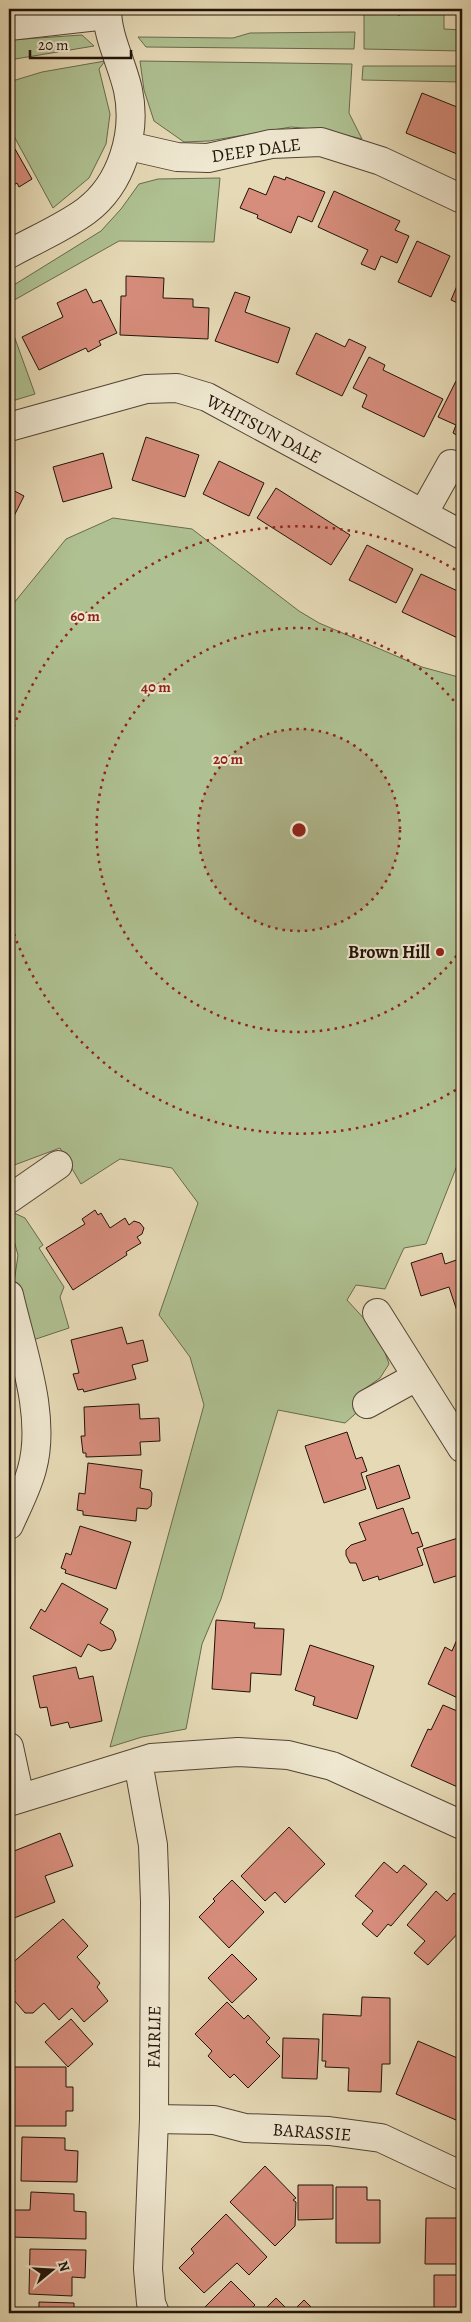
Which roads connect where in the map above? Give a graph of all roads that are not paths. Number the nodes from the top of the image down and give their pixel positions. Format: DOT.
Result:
graph roads {
  1 [pos="107,12"];
  2 [pos="9,26"];
  3 [pos="129,146"];
  4 [pos="462,199"];
  5 [pos="9,254"];
  6 [pos="9,427"];
  7 [pos="451,464"];
  8 [pos="423,514"];
  9 [pos="462,535"];
  10 [pos="58,1165"];
  11 [pos="9,1199"];
  12 [pos="9,1295"];
  13 [pos="377,1313"];
  14 [pos="416,1377"];
  15 [pos="367,1404"];
  16 [pos="462,1448"];
  17 [pos="9,1525"];
  18 [pos="9,1747"];
  19 [pos="138,1762"];
  20 [pos="14,1800"];
  21 [pos="462,1824"];
  22 [pos="154,2119"];
  23 [pos="462,2176"];
  24 [pos="156,2313"];
  1 -- 2 [label="street"];
  1 -- 3 [label="street"];
  3 -- 4 [label="street, DEEP DALE"];
  3 -- 5 [label="street"];
  6 -- 8 [label="street, WHITSUN DALE"];
  7 -- 8 [label="street"];
  8 -- 9 [label="street, WHITSUN DALE"];
  10 -- 11 [label="street"];
  12 -- 17 [label="street"];
  13 -- 14 [label="street"];
  14 -- 15 [label="street"];
  14 -- 16 [label="street"];
  18 -- 20 [label="street"];
  19 -- 20 [label="street"];
  19 -- 21 [label="street"];
  19 -- 22 [label="street, FAIRLIE"];
  22 -- 23 [label="street, BARASSIE"];
  22 -- 24 [label="street, FAIRLIE"];
}
